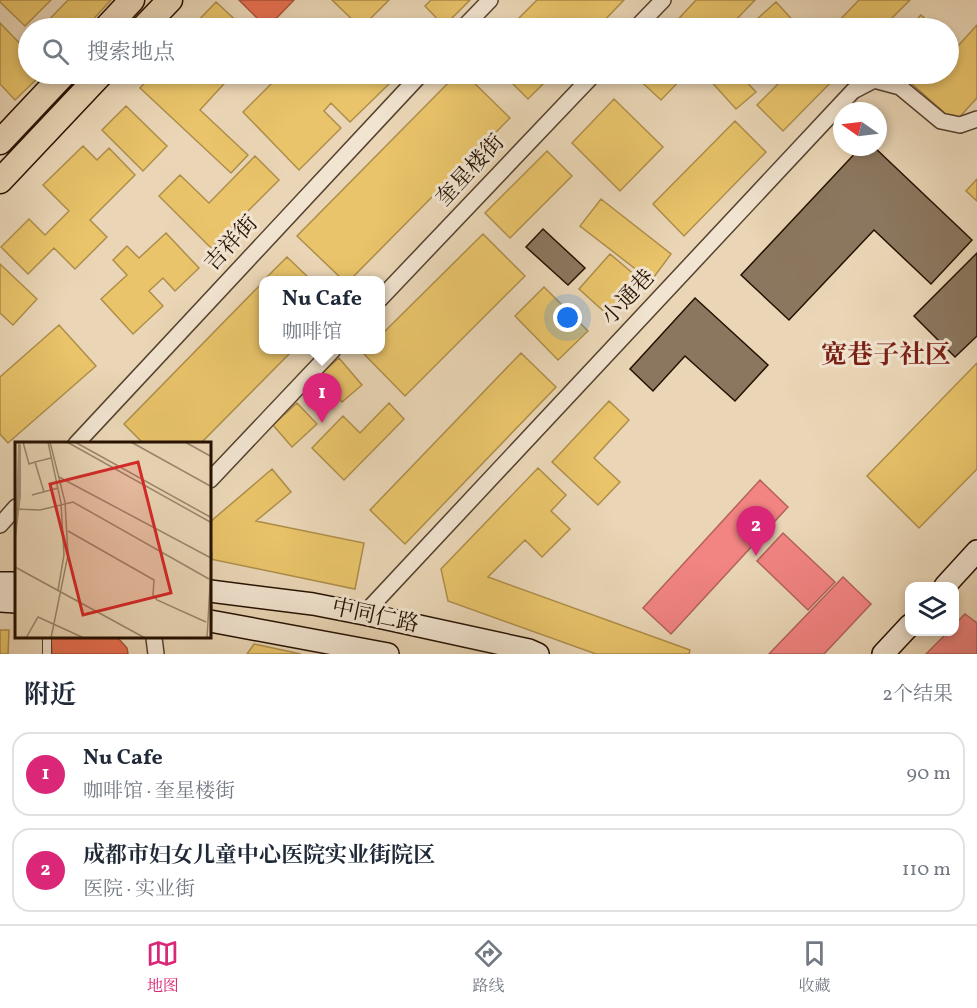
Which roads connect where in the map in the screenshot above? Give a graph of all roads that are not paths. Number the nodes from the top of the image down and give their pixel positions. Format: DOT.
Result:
graph roads {
  1 [pos="132,0"];
  2 [pos="170,0"];
  3 [pos="490,0"];
  4 [pos="663,0"];
  5 [pos="115,18"];
  6 [pos="153,18"];
  7 [pos="473,18"];
  8 [pos="646,18"];
  9 [pos="55,84"];
  10 [pos="92,84"];
  11 [pos="412,84"];
  12 [pos="585,84"];
  13 [pos="866,84"];
  14 [pos="889,84"];
  15 [pos="977,119"];
  16 [pos="0,142"];
  17 [pos="0,181"];
  18 [pos="385,295"];
  19 [pos="329,354"];
  20 [pos="78,442"];
  21 [pos="212,478"];
  22 [pos="15,508"];
  23 [pos="0,525"];
  24 [pos="977,551"];
  25 [pos="949,582"];
  26 [pos="212,591"];
  27 [pos="0,601"];
  28 [pos="15,602"];
  29 [pos="364,614"];
  30 [pos="212,621"];
  31 [pos="905,629"];
  32 [pos="154,639"];
  33 [pos="156,654"];
  34 [pos="388,654"];
  35 [pos="538,654"];
  36 [pos="883,654"];
  1 -- 5 [label="main road"];
  2 -- 6 [label="main road"];
  3 -- 7 [label="street"];
  4 -- 8 [label="street"];
  9 -- 16 [label="main road"];
  10 -- 17 [label="main road"];
  11 -- 20 [label="street, 吉祥街"];
  12 -- 18 [label="street, 奎星楼街"];
  13 -- 29 [label="street, 小通巷"];
  14 -- 15 [label="street, 小通巷"];
  19 -- 21 [label="street"];
  22 -- 23 [label="street"];
  24 -- 25 [label="street"];
  26 -- 29 [label="street, 中同仁路"];
  27 -- 28 [label="street"];
  29 -- 35 [label="street, 中同仁路"];
  30 -- 34 [label="street"];
  31 -- 36 [label="street"];
  32 -- 33 [label="street"];
}
